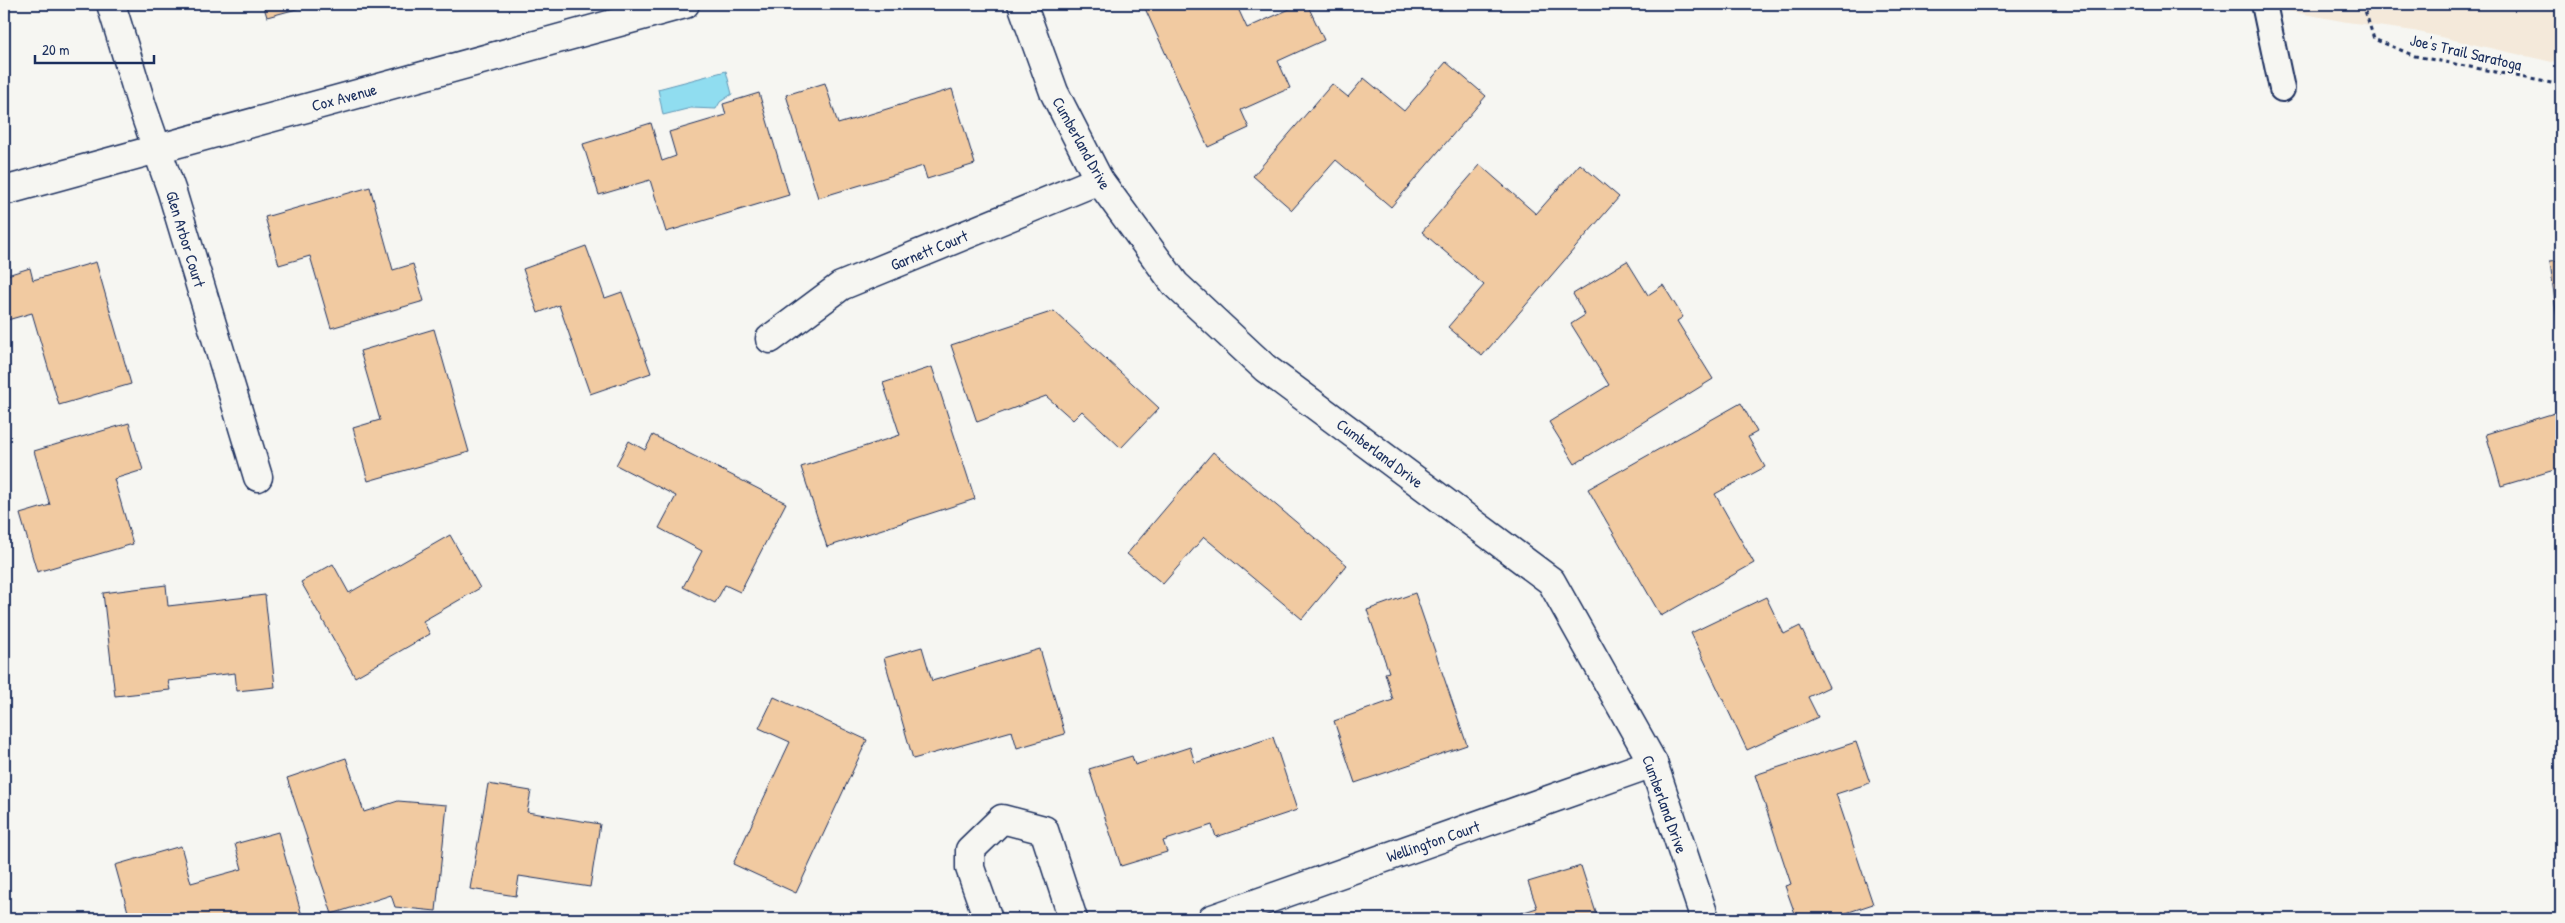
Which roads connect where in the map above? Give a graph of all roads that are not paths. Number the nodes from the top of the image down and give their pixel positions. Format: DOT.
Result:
graph roads {
  1 [pos="111,4"];
  2 [pos="684,4"];
  3 [pos="1022,4"];
  4 [pos="2264,4"];
  5 [pos="2282,89"];
  6 [pos="156,148"];
  7 [pos="1099,180"];
  8 [pos="4,191"];
  9 [pos="770,339"];
  10 [pos="258,476"];
  11 [pos="1653,764"];
  12 [pos="988,919"];
  13 [pos="1073,919"];
  14 [pos="1212,919"];
  15 [pos="1705,919"];
  1 -- 6 [label="street, Glen Arbor Court"];
  2 -- 6 [label="street, Cox Avenue"];
  3 -- 7 [label="street, Cumberland Drive"];
  4 -- 5 [label="lane"];
  6 -- 8 [label="street, Cox Avenue"];
  6 -- 10 [label="street, Glen Arbor Court"];
  7 -- 9 [label="street, Garnett Court"];
  7 -- 11 [label="street, Cumberland Drive"];
  11 -- 14 [label="street, Wellington Court"];
  11 -- 15 [label="street, Cumberland Drive"];
  12 -- 13 [label="street"];
}
